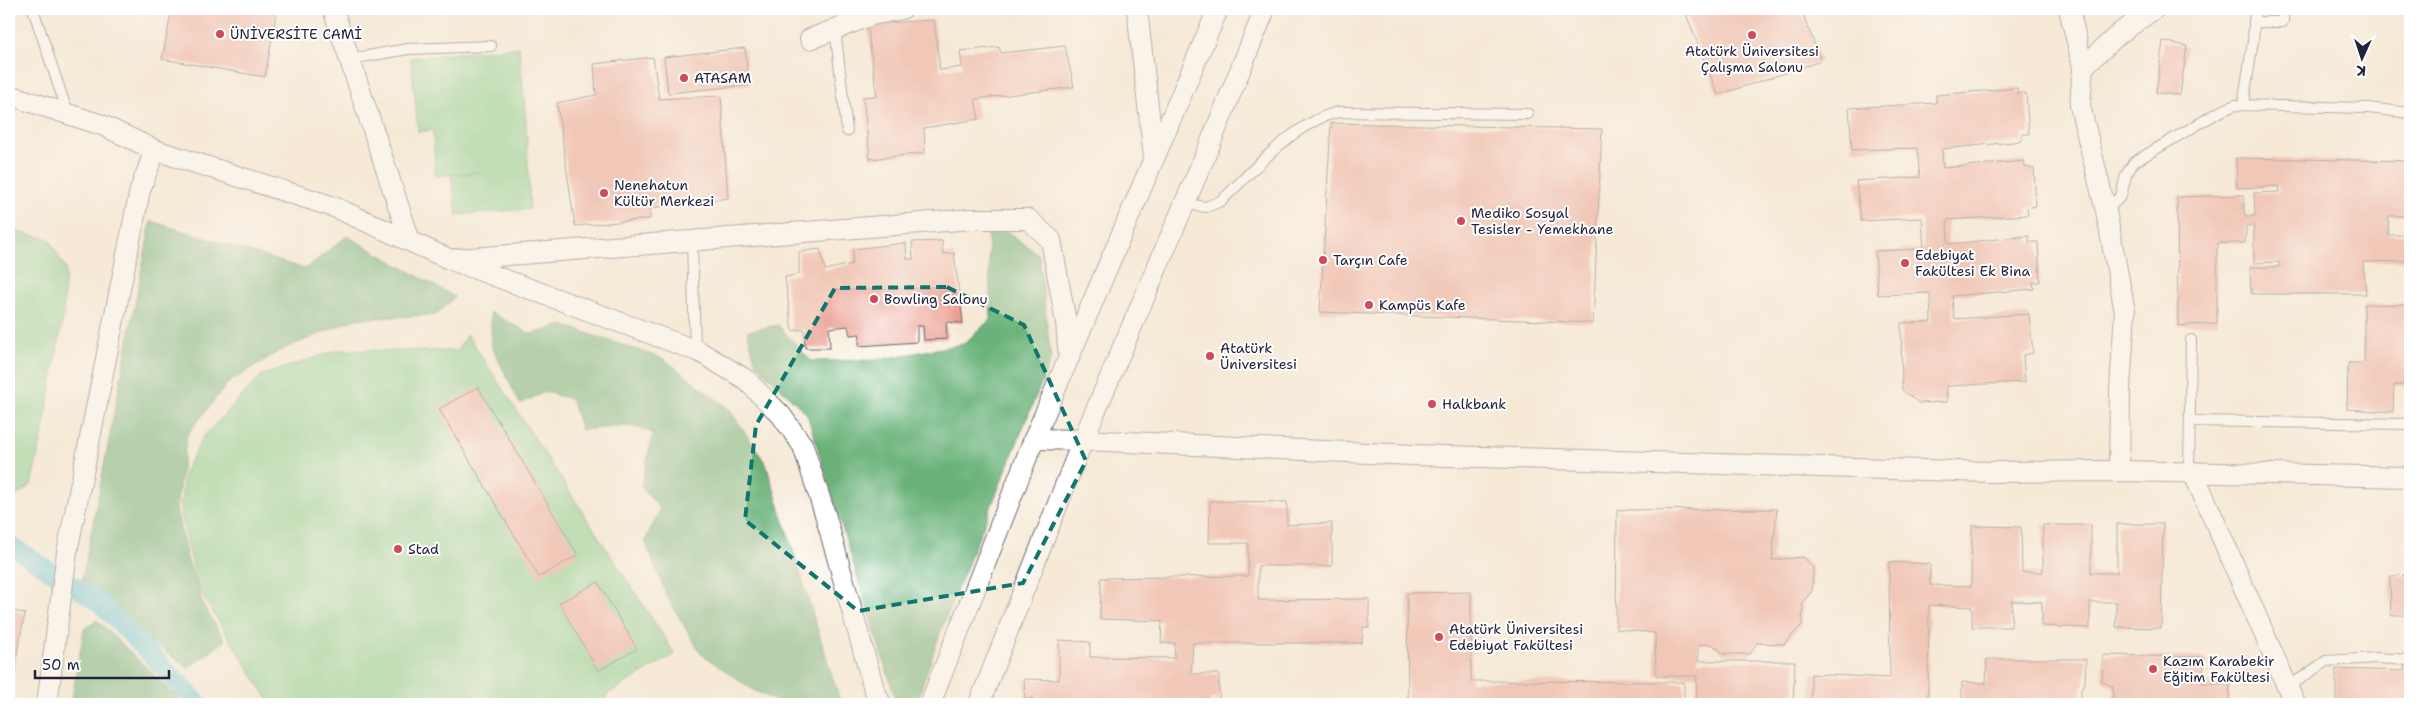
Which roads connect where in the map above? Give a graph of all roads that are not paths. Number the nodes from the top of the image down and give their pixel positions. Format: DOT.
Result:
graph roads {
  1 [pos="33,9"];
  2 [pos="333,9"];
  3 [pos="902,9"];
  4 [pos="1137,9"];
  5 [pos="1218,9"];
  6 [pos="1264,9"];
  7 [pos="2070,9"];
  8 [pos="2154,9"];
  9 [pos="2255,9"];
  10 [pos="2283,9"];
  11 [pos="2254,22"];
  12 [pos="835,29"];
  13 [pos="810,39"];
  14 [pos="491,46"];
  15 [pos="350,59"];
  16 [pos="2083,67"];
  17 [pos="9,95"];
  18 [pos="2242,105"];
  19 [pos="2410,113"];
  20 [pos="68,114"];
  21 [pos="1528,114"];
  22 [pos="847,131"];
  23 [pos="154,150"];
  24 [pos="1154,160"];
  25 [pos="1185,204"];
  26 [pos="2106,211"];
  27 [pos="410,241"];
  28 [pos="692,241"];
  29 [pos="449,259"];
  30 [pos="2191,340"];
  31 [pos="695,350"];
  32 [pos="1069,360"];
  33 [pos="2190,421"];
  34 [pos="2410,424"];
  35 [pos="1034,439"];
  36 [pos="1083,440"];
  37 [pos="2119,471"];
  38 [pos="2191,473"];
  39 [pos="2410,477"];
  40 [pos="2410,660"];
  41 [pos="2291,696"];
  42 [pos="48,704"];
  43 [pos="881,704"];
  44 [pos="930,704"];
  45 [pos="979,704"];
  1 -- 20 [label="lane"];
  2 -- 15 [label="street"];
  3 -- 12 [label="street"];
  4 -- 24 [label="street"];
  5 -- 24 [label="street"];
  6 -- 25 [label="street"];
  7 -- 16 [label="street"];
  8 -- 16 [label="street"];
  9 -- 11 [label="lane"];
  10 -- 11 [label="lane"];
  11 -- 18 [label="lane"];
  12 -- 13 [label="street"];
  12 -- 22 [label="lane"];
  14 -- 15 [label="lane"];
  15 -- 27 [label="street"];
  16 -- 26 [label="street"];
  17 -- 20 [label="street"];
  18 -- 19 [label="lane"];
  18 -- 26 [label="lane"];
  20 -- 23 [label="street"];
  21 -- 25 [label="lane"];
  23 -- 27 [label="street"];
  23 -- 42 [label="street"];
  24 -- 32 [label="street"];
  25 -- 36 [label="street"];
  26 -- 37 [label="street"];
  27 -- 29 [label="street"];
  28 -- 29 [label="street"];
  28 -- 31 [label="lane"];
  28 -- 32 [label="street"];
  29 -- 31 [label="street"];
  30 -- 33 [label="lane"];
  31 -- 43 [label="street"];
  32 -- 35 [label="street"];
  33 -- 34 [label="lane"];
  33 -- 38 [label="lane"];
  35 -- 36 [label="street"];
  35 -- 44 [label="street"];
  36 -- 37 [label="street"];
  36 -- 45 [label="street"];
  37 -- 38 [label="street"];
  38 -- 39 [label="street"];
  38 -- 41 [label="street"];
  40 -- 41 [label="lane"];
}
